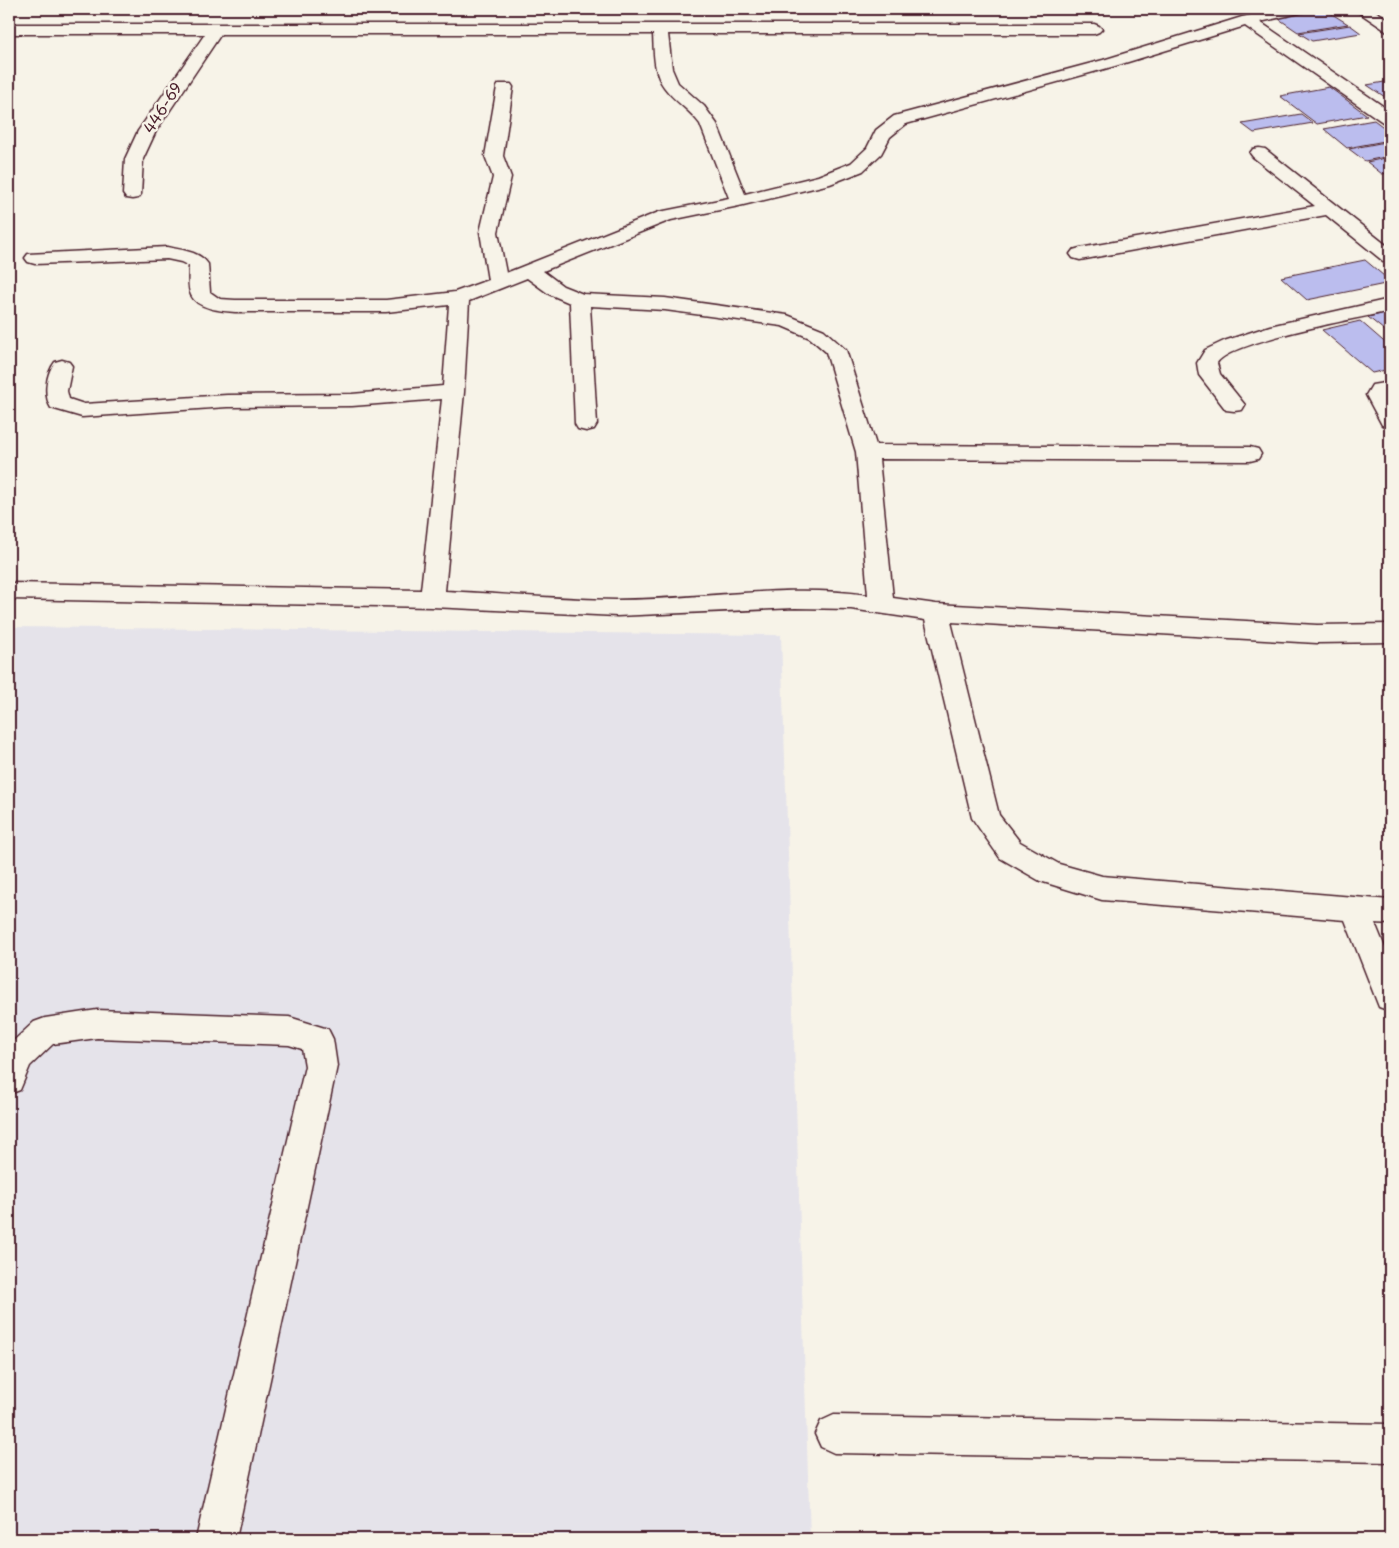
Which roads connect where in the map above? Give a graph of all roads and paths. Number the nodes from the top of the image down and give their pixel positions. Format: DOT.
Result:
graph roads {
  1 [pos="1296,9"];
  2 [pos="1362,9"];
  3 [pos="1247,20"];
  4 [pos="1390,26"];
  5 [pos="660,28"];
  6 [pos="9,29"];
  7 [pos="216,29"];
  8 [pos="1109,62"];
  9 [pos="505,87"];
  10 [pos="1390,119"];
  11 [pos="1259,153"];
  12 [pos="132,194"];
  13 [pos="739,201"];
  14 [pos="1329,209"];
  15 [pos="1080,254"];
  16 [pos="1390,257"];
  17 [pos="35,258"];
  18 [pos="530,270"];
  19 [pos="498,284"];
  20 [pos="459,298"];
  21 [pos="580,300"];
  22 [pos="1390,305"];
  23 [pos="62,366"];
  24 [pos="1390,388"];
  25 [pos="453,392"];
  26 [pos="1234,405"];
  27 [pos="1390,420"];
  28 [pos="586,424"];
  29 [pos="867,452"];
  30 [pos="1250,454"];
  31 [pos="9,591"];
  32 [pos="432,599"];
  33 [pos="881,605"];
  34 [pos="936,613"];
  35 [pos="1390,633"];
  36 [pos="1355,909"];
  37 [pos="1390,912"];
  38 [pos="1390,998"];
  39 [pos="9,1080"];
  40 [pos="834,1434"];
  41 [pos="1390,1443"];
  42 [pos="216,1539"];
  1 -- 3 [label="street"];
  2 -- 4 [label="street"];
  3 -- 8 [label="street"];
  3 -- 10 [label="street"];
  5 -- 7 [label="street"];
  5 -- 8 [label="street"];
  5 -- 13 [label="street"];
  6 -- 7 [label="street"];
  7 -- 12 [label="street, 446-69"];
  8 -- 13 [label="street"];
  9 -- 19 [label="street"];
  11 -- 14 [label="street"];
  13 -- 18 [label="street"];
  14 -- 15 [label="street"];
  14 -- 16 [label="street"];
  17 -- 20 [label="street"];
  18 -- 19 [label="street"];
  18 -- 21 [label="street"];
  19 -- 20 [label="street"];
  20 -- 25 [label="street"];
  21 -- 28 [label="street"];
  21 -- 29 [label="street"];
  22 -- 26 [label="street"];
  23 -- 25 [label="street"];
  24 -- 27 [label="street"];
  25 -- 32 [label="street"];
  29 -- 30 [label="street"];
  29 -- 33 [label="street"];
  31 -- 32 [label="street"];
  32 -- 33 [label="street"];
  33 -- 34 [label="street"];
  34 -- 35 [label="street"];
  34 -- 36 [label="street"];
  36 -- 37 [label="street"];
  36 -- 38 [label="street"];
  39 -- 42 [label="street"];
  40 -- 41 [label="street"];
}
